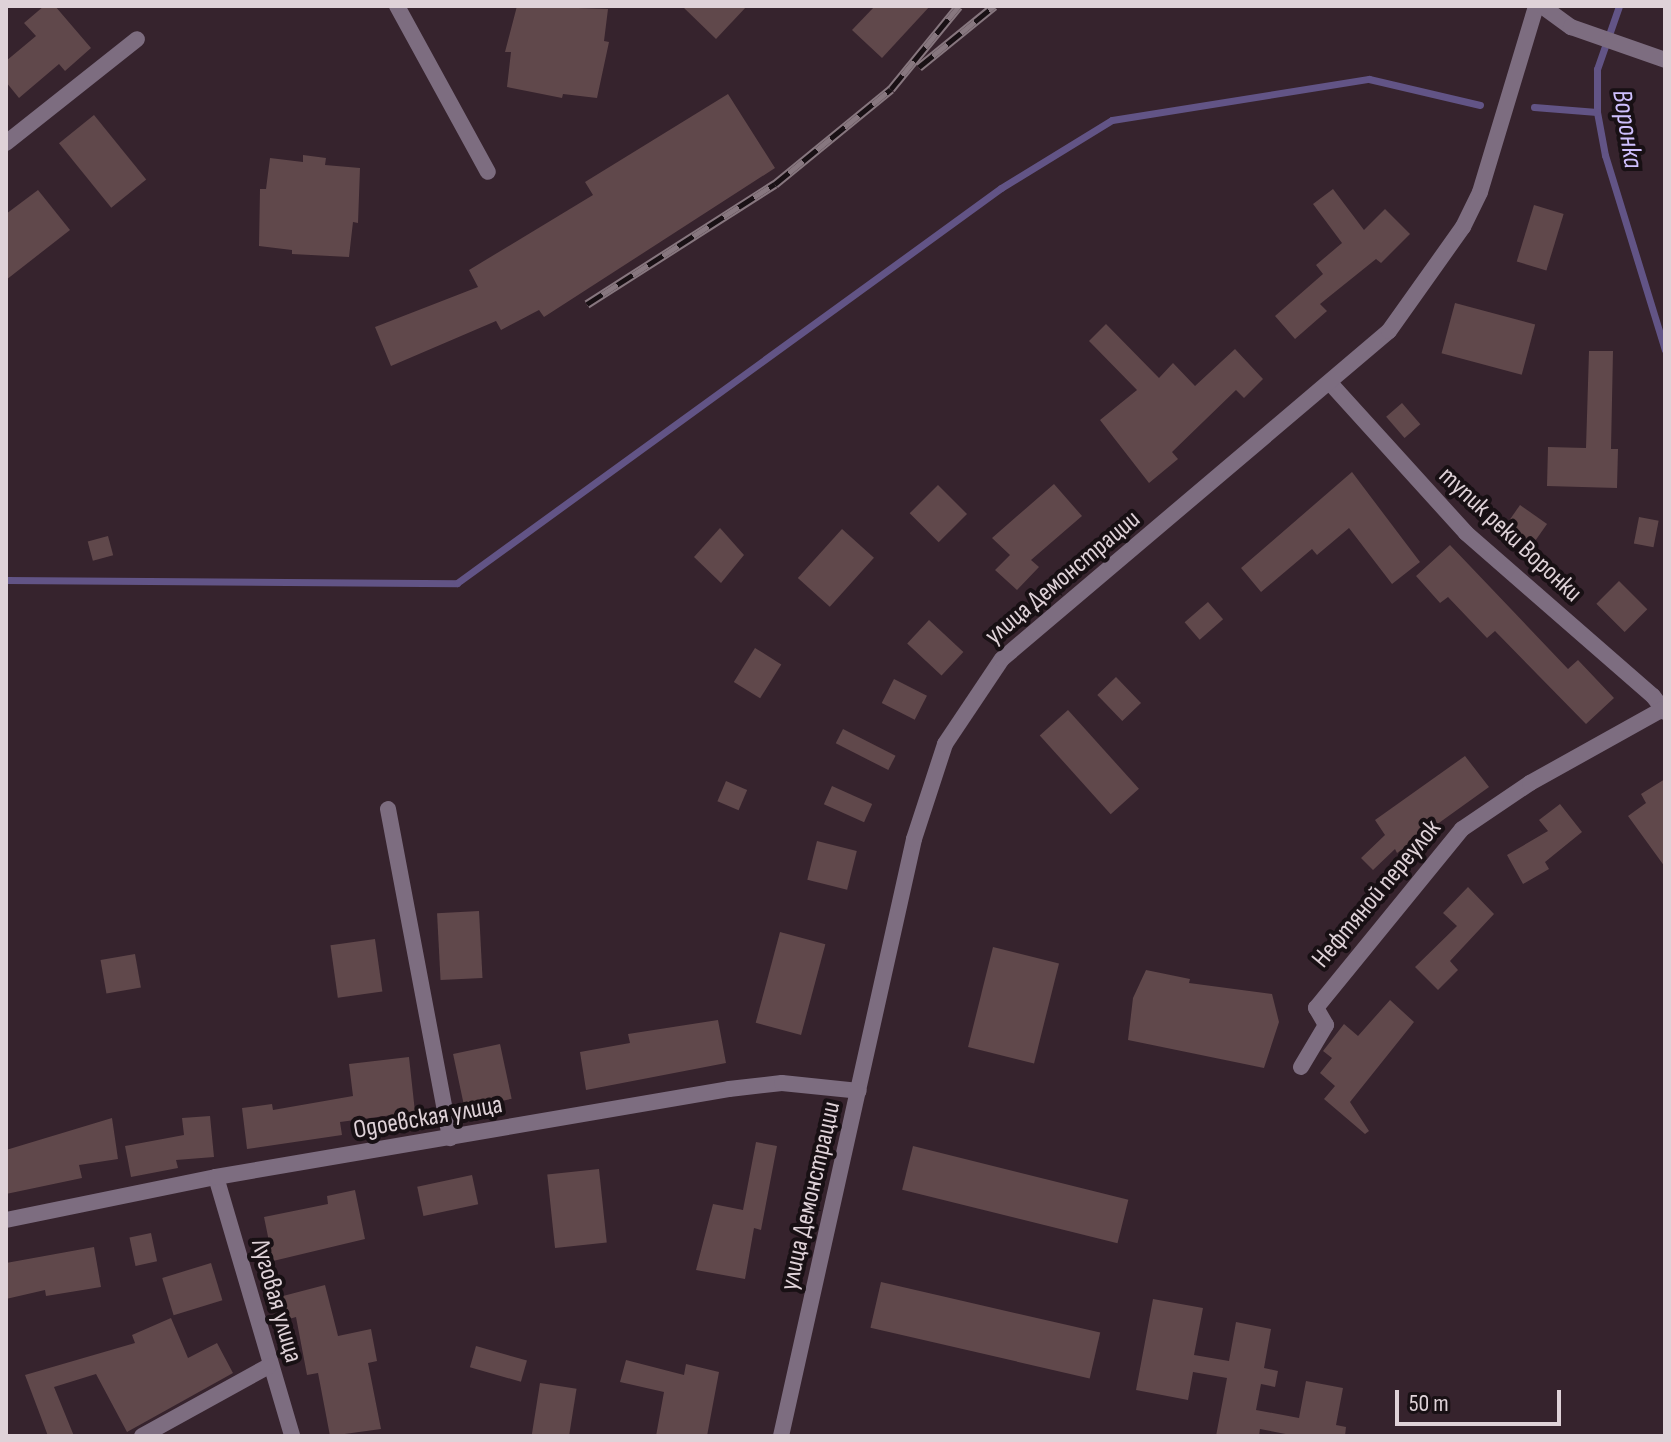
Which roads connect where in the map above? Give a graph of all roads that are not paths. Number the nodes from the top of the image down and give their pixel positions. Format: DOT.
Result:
graph roads {
  1 [pos="397,6"];
  2 [pos="1539,6"];
  3 [pos="137,39"];
  4 [pos="1665,60"];
  5 [pos="6,143"];
  6 [pos="488,172"];
  7 [pos="1331,384"];
  8 [pos="1664,710"];
  9 [pos="388,809"];
  10 [pos="1301,1067"];
  11 [pos="859,1091"];
  12 [pos="450,1138"];
  13 [pos="216,1177"];
  14 [pos="6,1220"];
  15 [pos="269,1366"];
  16 [pos="142,1436"];
  17 [pos="292,1436"];
  18 [pos="781,1436"];
  1 -- 6 [label="street"];
  2 -- 4 [label="street"];
  2 -- 7 [label="street, улица Демонстрации"];
  3 -- 5 [label="street"];
  7 -- 8 [label="street, тупик реки Воронки"];
  7 -- 11 [label="street, улица Демонстрации"];
  8 -- 10 [label="street, Нефтяной переулок"];
  9 -- 12 [label="street"];
  11 -- 12 [label="street, Одоевская улица"];
  11 -- 18 [label="street, улица Демонстрации"];
  12 -- 13 [label="street, Одоевская улица"];
  13 -- 14 [label="street, Одоевская улица"];
  13 -- 15 [label="street, Луговая улица"];
  15 -- 16 [label="street"];
  15 -- 17 [label="street, Луговая улица"];
}
